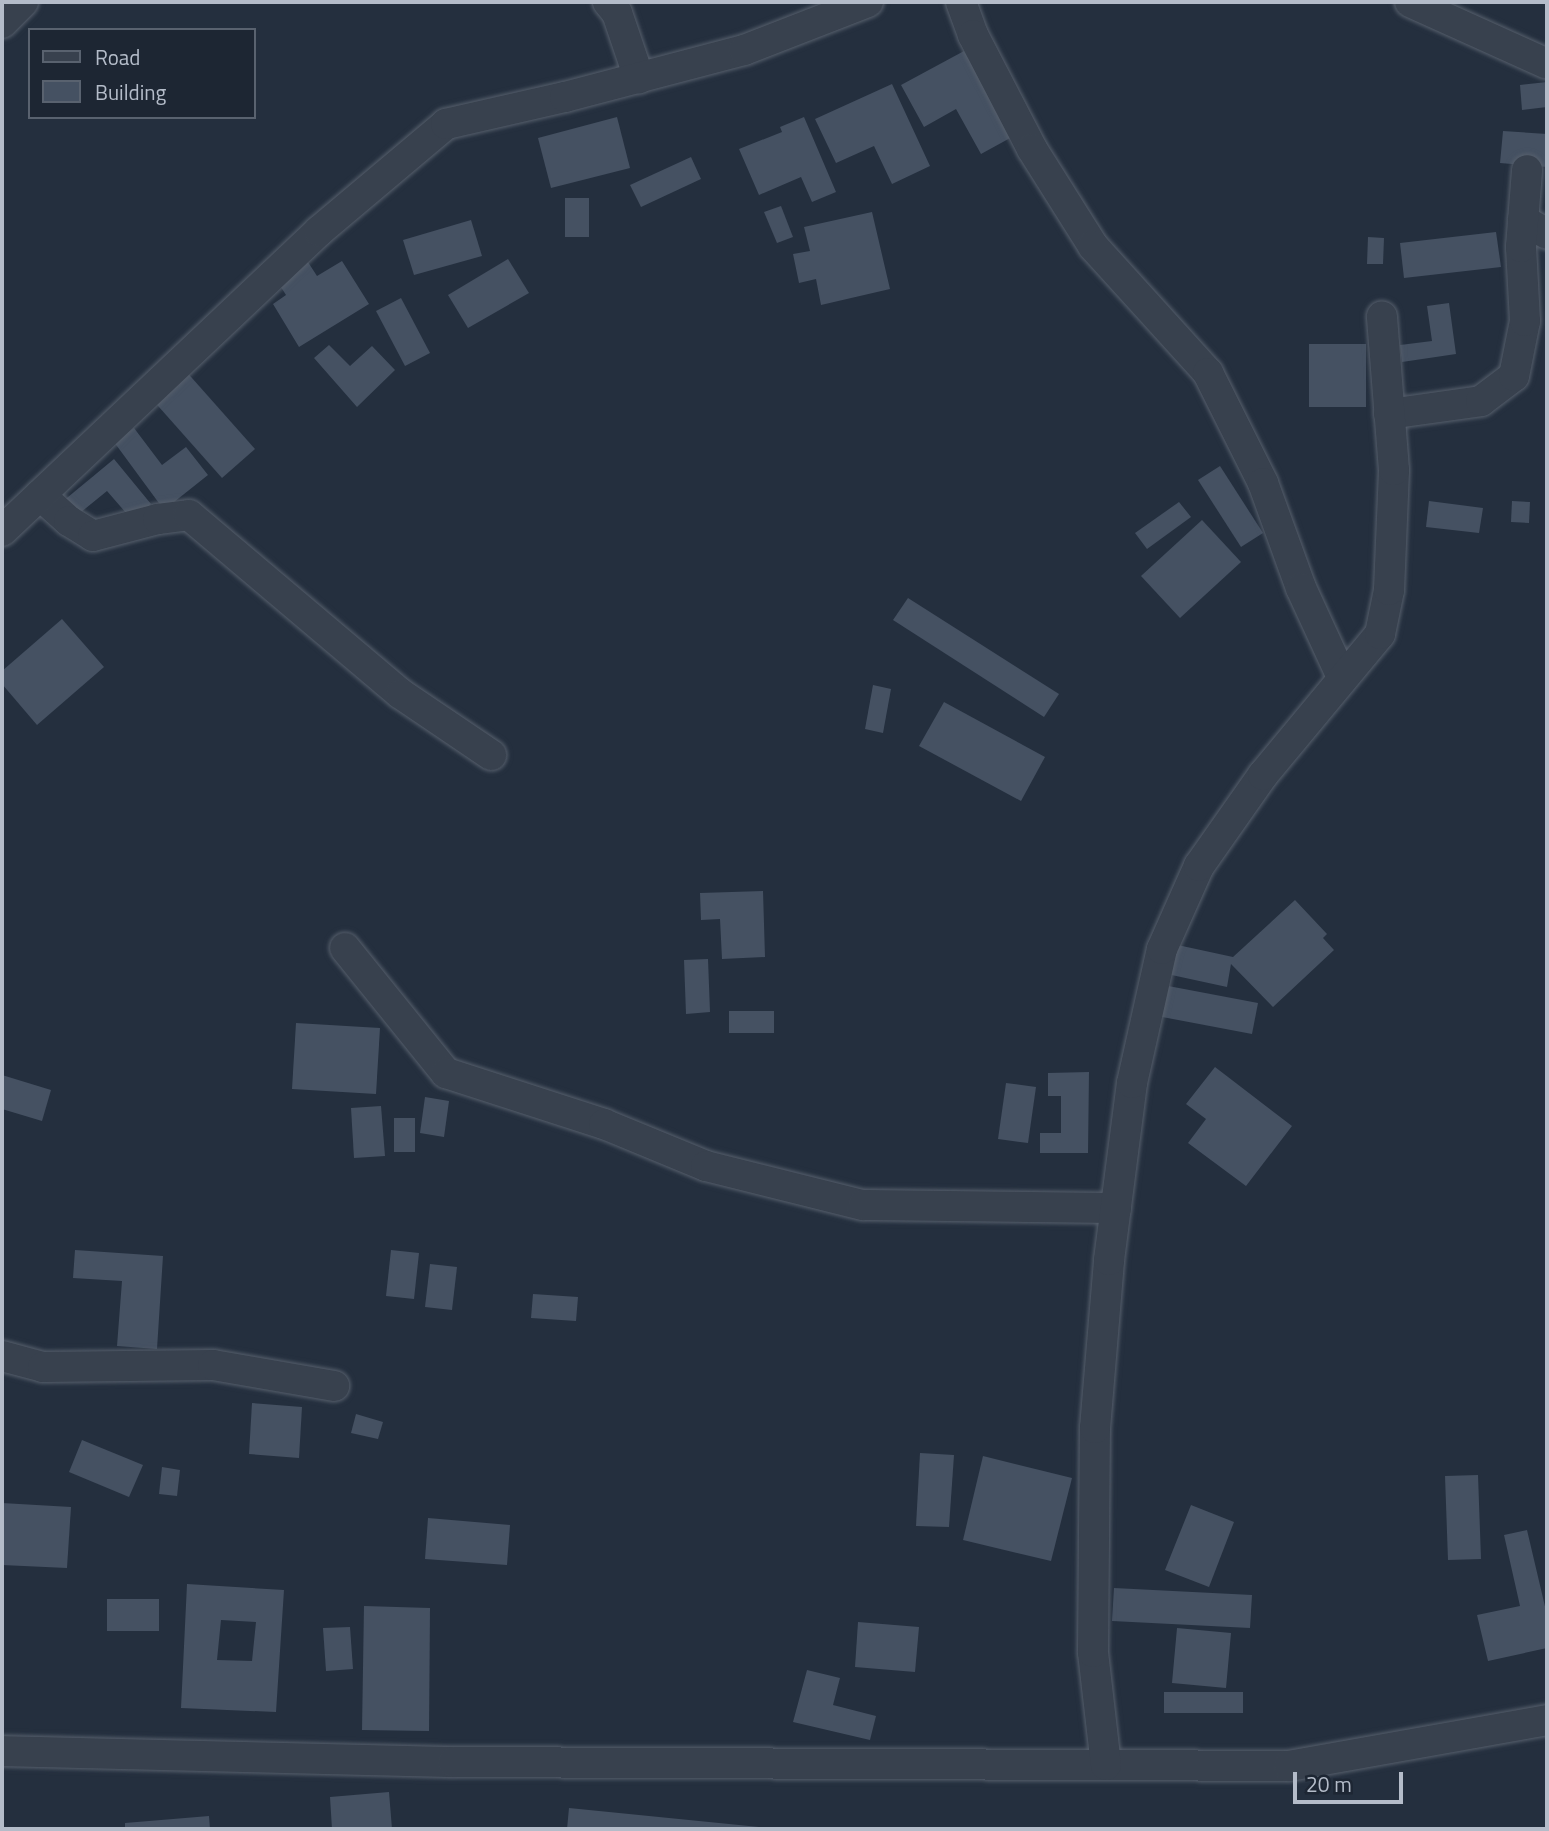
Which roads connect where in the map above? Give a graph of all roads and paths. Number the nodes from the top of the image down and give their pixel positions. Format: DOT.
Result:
graph roads {
  1 [pos="23,2"];
  2 [pos="608,2"];
  3 [pos="867,2"];
  4 [pos="961,2"];
  5 [pos="1410,2"];
  6 [pos="2,23"];
  7 [pos="1547,64"];
  8 [pos="639,78"];
  9 [pos="1527,170"];
  10 [pos="1535,227"];
  11 [pos="1382,316"];
  12 [pos="1390,414"];
  13 [pos="40,495"];
  14 [pos="2,531"];
  15 [pos="1342,677"];
  16 [pos="491,755"];
  17 [pos="345,947"];
  18 [pos="1116,1208"];
  19 [pos="2,1356"];
  20 [pos="334,1386"];
  21 [pos="1547,1720"];
  22 [pos="2,1751"];
  23 [pos="1106,1765"];
  1 -- 6 [label="street"];
  2 -- 8 [label="street"];
  3 -- 8 [label="street"];
  4 -- 15 [label="street"];
  5 -- 7 [label="street"];
  8 -- 13 [label="street"];
  9 -- 10 [label="street"];
  10 -- 12 [label="street"];
  11 -- 12 [label="street"];
  12 -- 15 [label="street"];
  13 -- 14 [label="street"];
  13 -- 16 [label="street"];
  15 -- 18 [label="street"];
  17 -- 18 [label="street"];
  18 -- 23 [label="street"];
  19 -- 20 [label="street"];
  21 -- 23 [label="street"];
  22 -- 23 [label="street"];
}
